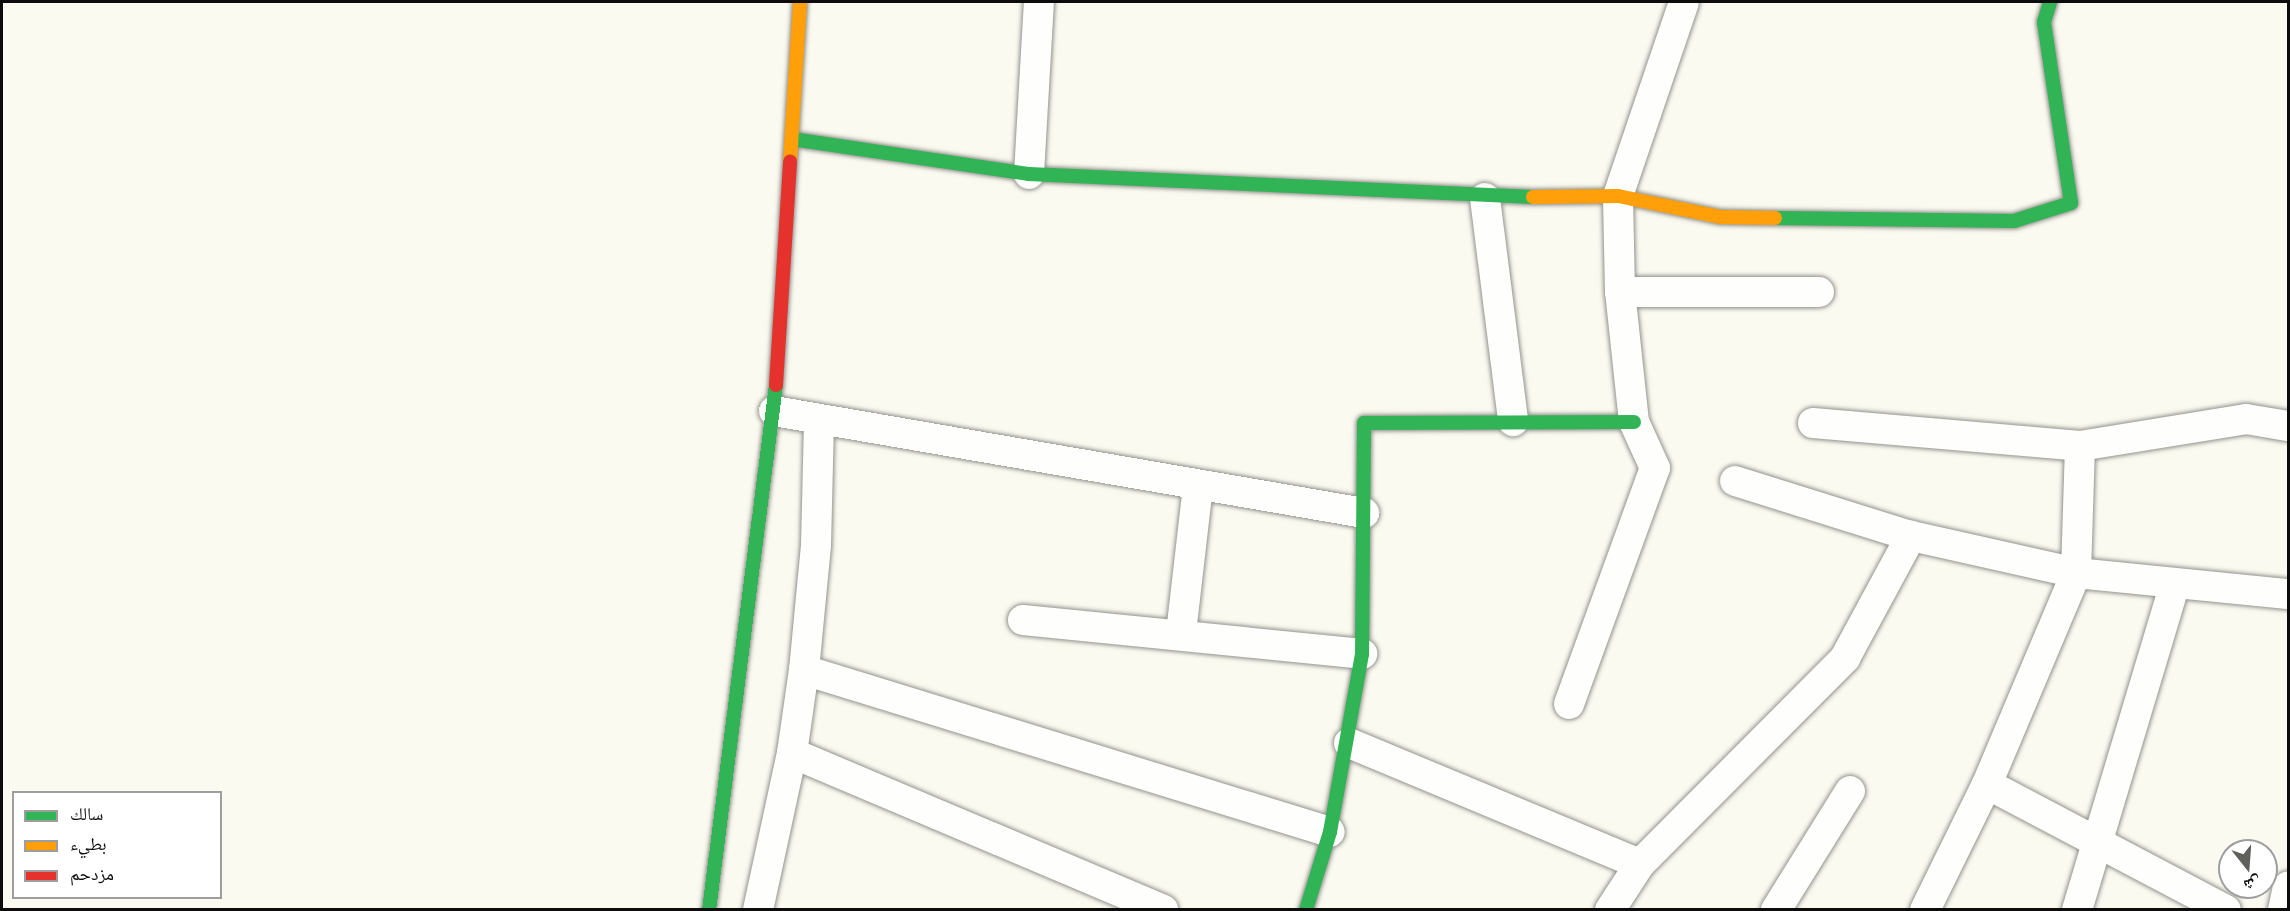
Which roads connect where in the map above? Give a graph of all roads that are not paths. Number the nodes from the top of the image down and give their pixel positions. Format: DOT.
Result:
graph roads {
  1 [pos="800,2"];
  2 [pos="1039,2"];
  3 [pos="1684,2"];
  4 [pos="2050,2"];
  5 [pos="792,139"];
  6 [pos="1029,174"];
  7 [pos="1618,196"];
  8 [pos="1485,198"];
  9 [pos="1620,292"];
  10 [pos="1819,292"];
  11 [pos="774,411"];
  12 [pos="819,419"];
  13 [pos="1513,421"];
  14 [pos="1634,422"];
  15 [pos="1814,423"];
  16 [pos="2289,426"];
  17 [pos="2080,446"];
  18 [pos="1735,481"];
  19 [pos="1198,485"];
  20 [pos="1364,513"];
  21 [pos="1911,536"];
  22 [pos="2076,573"];
  23 [pos="2175,584"];
  24 [pos="2289,594"];
  25 [pos="1023,620"];
  26 [pos="1181,633"];
  27 [pos="1362,654"];
  28 [pos="804,670"];
  29 [pos="1569,704"];
  30 [pos="1349,743"];
  31 [pos="792,753"];
  32 [pos="1987,784"];
  33 [pos="1850,791"];
  34 [pos="1330,832"];
  35 [pos="2099,846"];
  36 [pos="1640,864"];
  37 [pos="2289,887"];
  38 [pos="709,909"];
  39 [pos="758,909"];
  40 [pos="1163,909"];
  41 [pos="1306,909"];
  42 [pos="1610,909"];
  43 [pos="1776,909"];
  44 [pos="1925,909"];
  45 [pos="2077,909"];
  46 [pos="2226,909"];
  47 [pos="2283,909"];
  1 -- 5 [label="street"];
  2 -- 6 [label="street"];
  3 -- 7 [label="street"];
  4 -- 7 [label="street"];
  5 -- 6 [label="street"];
  5 -- 11 [label="street"];
  6 -- 8 [label="street"];
  7 -- 8 [label="street"];
  7 -- 9 [label="street"];
  8 -- 13 [label="street"];
  9 -- 10 [label="street"];
  9 -- 14 [label="street"];
  11 -- 12 [label="street"];
  11 -- 38 [label="street"];
  12 -- 19 [label="street"];
  12 -- 28 [label="street"];
  13 -- 14 [label="street"];
  13 -- 20 [label="street"];
  14 -- 29 [label="street"];
  15 -- 17 [label="street"];
  16 -- 17 [label="street"];
  17 -- 22 [label="street"];
  18 -- 21 [label="street"];
  19 -- 20 [label="street"];
  19 -- 26 [label="street"];
  20 -- 27 [label="street"];
  21 -- 22 [label="street"];
  21 -- 36 [label="street"];
  22 -- 23 [label="street"];
  22 -- 32 [label="street"];
  23 -- 24 [label="street"];
  23 -- 35 [label="street"];
  25 -- 26 [label="street"];
  26 -- 27 [label="street"];
  27 -- 30 [label="street"];
  28 -- 31 [label="street"];
  28 -- 34 [label="street"];
  30 -- 34 [label="street"];
  30 -- 36 [label="street"];
  31 -- 39 [label="street"];
  31 -- 40 [label="street"];
  32 -- 35 [label="street"];
  32 -- 44 [label="street"];
  33 -- 43 [label="street"];
  34 -- 41 [label="street"];
  35 -- 45 [label="street"];
  35 -- 46 [label="street"];
  36 -- 42 [label="street"];
  37 -- 47 [label="street"];
}
